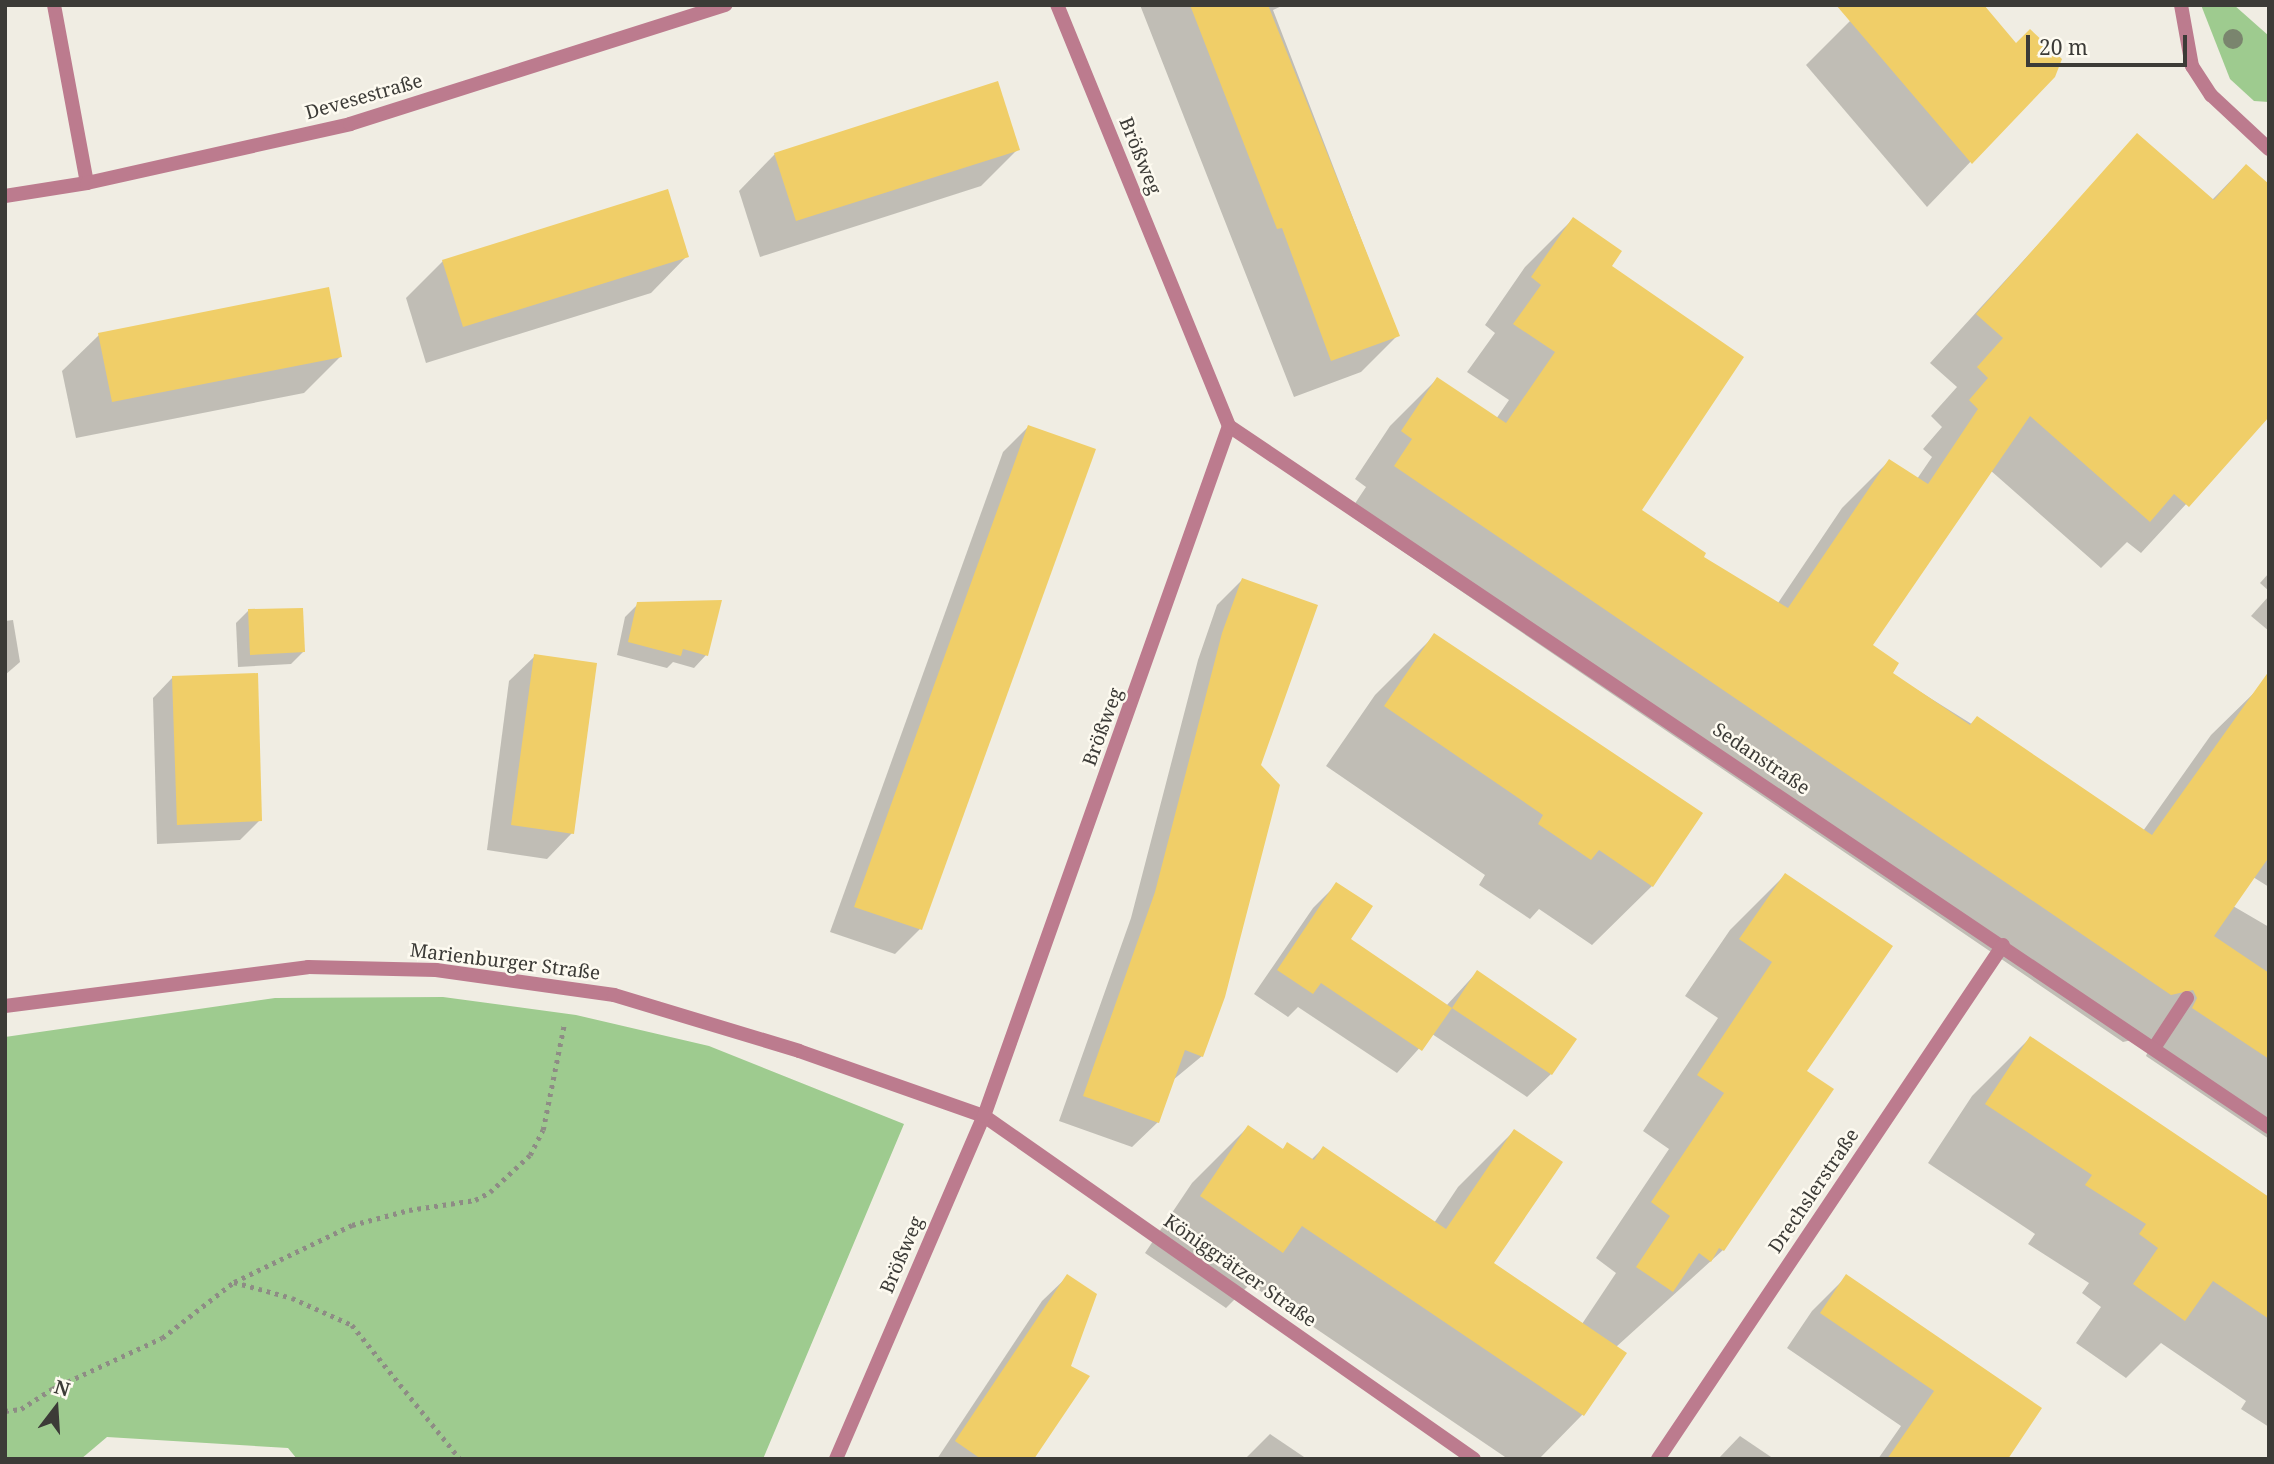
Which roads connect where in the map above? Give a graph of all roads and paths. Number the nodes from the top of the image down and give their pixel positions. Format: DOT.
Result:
graph roads {
  1 [pos="54,5"];
  2 [pos="726,5"];
  3 [pos="1058,5"];
  4 [pos="2181,5"];
  5 [pos="2269,149"];
  6 [pos="87,183"];
  7 [pos="5,197"];
  8 [pos="1229,426"];
  9 [pos="2003,945"];
  10 [pos="572,986"];
  11 [pos="2187,998"];
  12 [pos="5,1006"];
  13 [pos="2154,1048"];
  14 [pos="984,1116"];
  15 [pos="2269,1128"];
  16 [pos="234,1282"];
  17 [pos="5,1411"];
  18 [pos="460,1459"];
  19 [pos="836,1459"];
  20 [pos="1474,1459"];
  21 [pos="1658,1459"];
  1 -- 6 [label="street"];
  2 -- 6 [label="street, Devesestraße"];
  3 -- 8 [label="street, Brößweg"];
  4 -- 5 [label="street"];
  6 -- 7 [label="street, Devesestraße"];
  8 -- 9 [label="street, Sedanstraße"];
  8 -- 14 [label="street, Brößweg"];
  9 -- 13 [label="street, Sedanstraße"];
  9 -- 21 [label="street, Drechslerstraße"];
  10 -- 12 [label="street, Marienburger Straße"];
  10 -- 14 [label="street, Marienburger Straße"];
  10 -- 16 [label="path"];
  11 -- 13 [label="street"];
  13 -- 15 [label="street, Sedanstraße"];
  14 -- 19 [label="street, Brößweg"];
  14 -- 20 [label="street, Königgrätzer Straße"];
  16 -- 17 [label="path"];
  16 -- 18 [label="path"];
}
